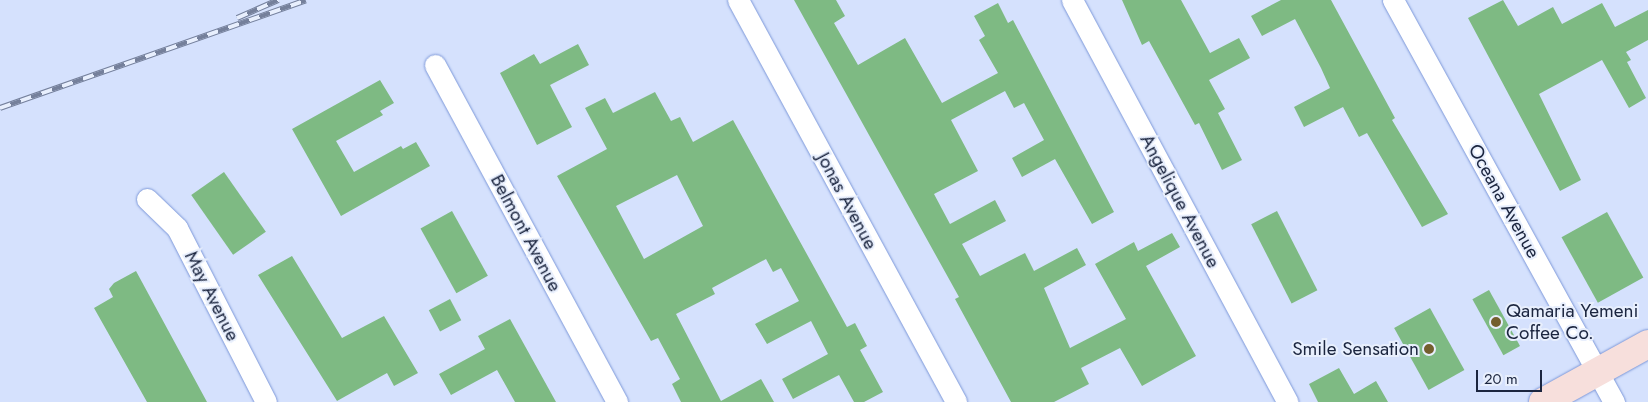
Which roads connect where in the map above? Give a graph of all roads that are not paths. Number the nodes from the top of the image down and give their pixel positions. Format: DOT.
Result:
graph roads {
  1 [pos="738,0"];
  2 [pos="1072,0"];
  3 [pos="1394,0"];
  4 [pos="435,65"];
  5 [pos="146,199"];
  6 [pos="1648,344"];
  7 [pos="1598,372"];
  8 [pos="266,402"];
  9 [pos="617,402"];
  10 [pos="956,402"];
  11 [pos="1288,402"];
  12 [pos="1543,402"];
  13 [pos="1614,402"];
  1 -- 10 [label="street, Jonas Avenue"];
  2 -- 11 [label="street, Angelique Avenue"];
  3 -- 7 [label="street, Oceana Avenue"];
  4 -- 9 [label="street, Belmont Avenue"];
  5 -- 8 [label="street, May Avenue"];
  6 -- 7 [label="main road"];
  7 -- 12 [label="main road"];
  7 -- 13 [label="street, Oceana Avenue"];
}
